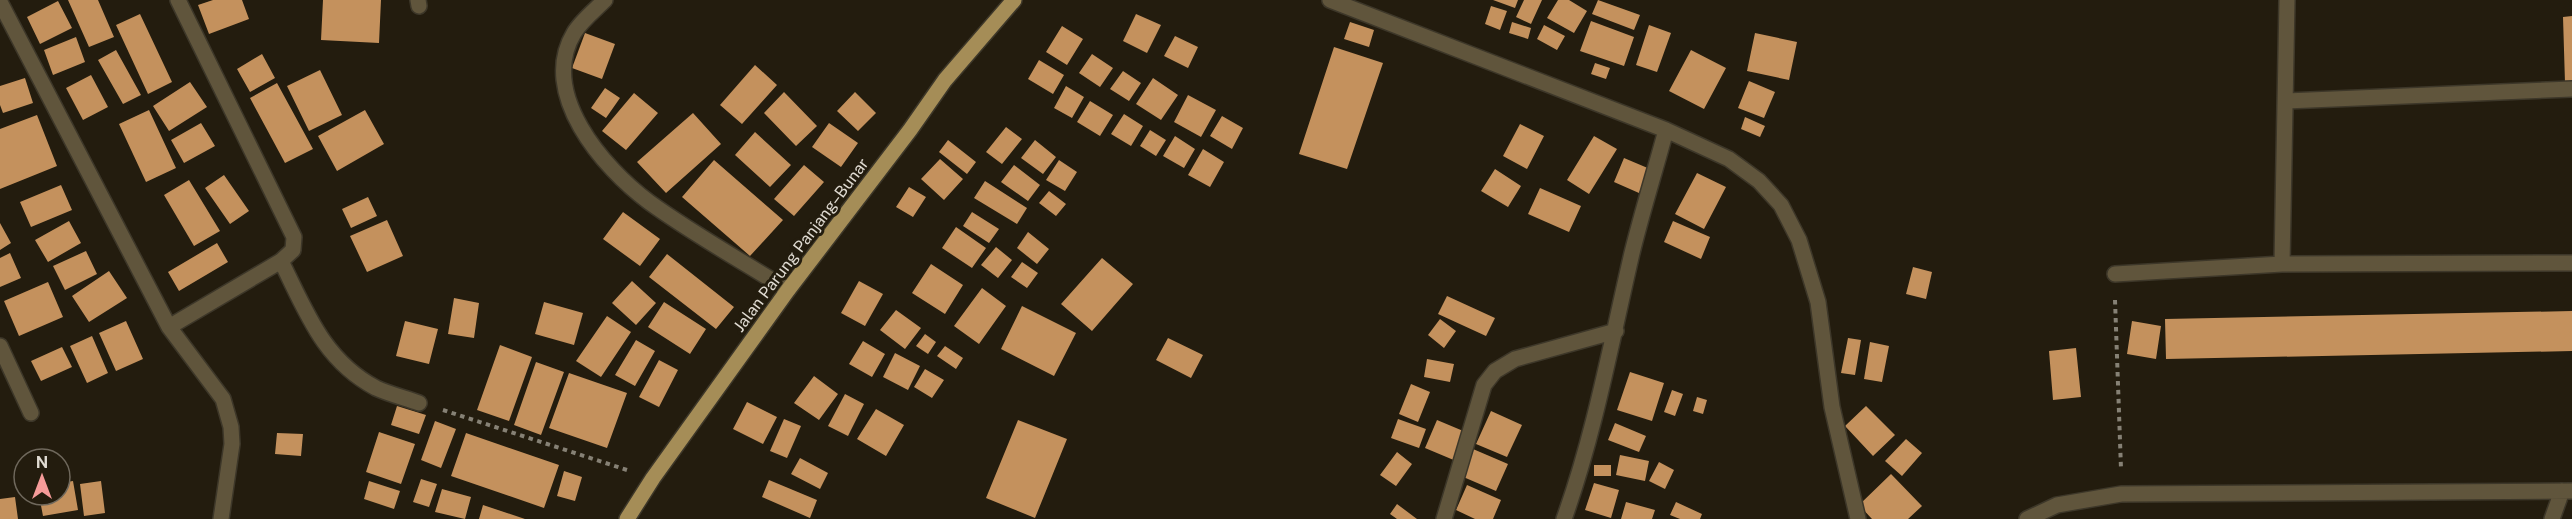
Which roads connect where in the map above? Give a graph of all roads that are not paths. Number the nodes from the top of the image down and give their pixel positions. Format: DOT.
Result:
graph roads {
  1 [pos="177,0"];
  2 [pos="605,0"];
  3 [pos="1014,0"];
  4 [pos="1330,0"];
  5 [pos="2287,0"];
  6 [pos="0,2"];
  7 [pos="2572,89"];
  8 [pos="2286,101"];
  9 [pos="1666,130"];
  10 [pos="281,261"];
  11 [pos="2572,263"];
  12 [pos="2282,264"];
  13 [pos="2115,274"];
  14 [pos="788,290"];
  15 [pos="169,327"];
  16 [pos="1616,331"];
  17 [pos="0,346"];
  18 [pos="419,403"];
  19 [pos="31,413"];
  20 [pos="2567,491"];
  21 [pos="221,519"];
  22 [pos="627,519"];
  23 [pos="1444,519"];
  24 [pos="1564,519"];
  25 [pos="1858,519"];
  26 [pos="2027,519"];
  27 [pos="2552,519"];
  1 -- 10 [label="street"];
  2 -- 14 [label="street"];
  3 -- 14 [label="main road, Jalan Parung Panjang–Bunar"];
  4 -- 9 [label="street"];
  5 -- 8 [label="street"];
  6 -- 15 [label="street"];
  7 -- 8 [label="street"];
  8 -- 12 [label="street"];
  9 -- 16 [label="street"];
  9 -- 25 [label="street"];
  10 -- 15 [label="street"];
  10 -- 18 [label="street"];
  11 -- 12 [label="street"];
  12 -- 13 [label="street"];
  14 -- 22 [label="main road, Jalan Parung Panjang–Bunar"];
  15 -- 21 [label="street"];
  16 -- 23 [label="street"];
  16 -- 24 [label="street"];
  17 -- 19 [label="street"];
  20 -- 26 [label="street"];
  20 -- 27 [label="street"];
}
